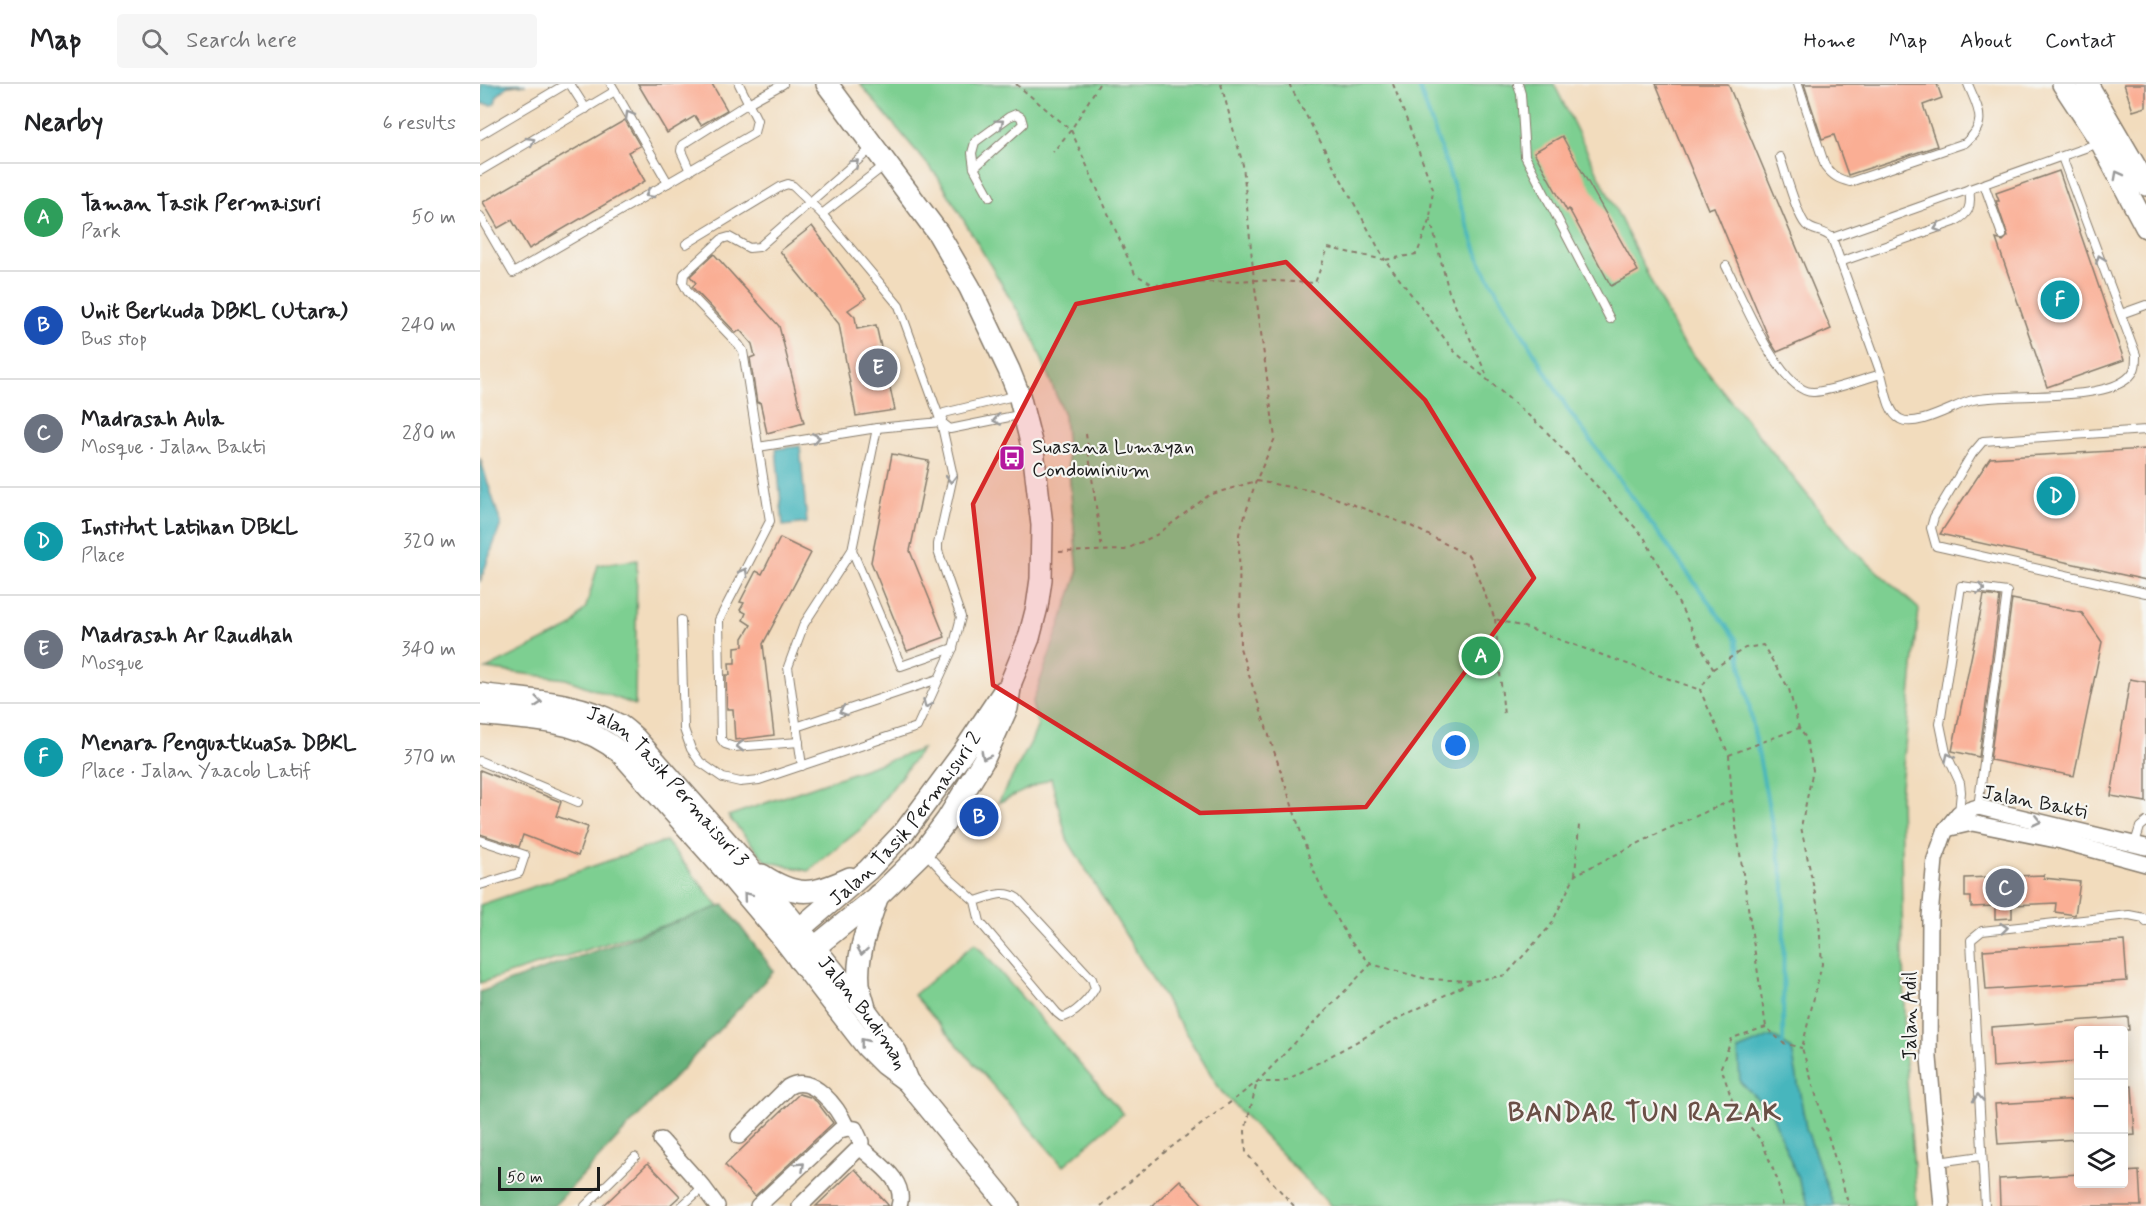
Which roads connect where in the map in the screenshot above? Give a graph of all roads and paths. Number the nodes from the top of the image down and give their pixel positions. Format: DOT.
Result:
graph roads {
  1 [pos="568,84"];
  2 [pos="783,84"];
  3 [pos="827,84"];
  4 [pos="1016,84"];
  5 [pos="1099,84"];
  6 [pos="1221,84"];
  7 [pos="1289,84"];
  8 [pos="1393,84"];
  9 [pos="1518,84"];
  10 [pos="1797,84"];
  11 [pos="1968,84"];
  12 [pos="2064,84"];
  13 [pos="2087,84"];
  14 [pos="742,85"];
  15 [pos="613,88"];
  16 [pos="750,102"];
  17 [pos="586,109"];
  18 [pos="1071,130"];
  19 [pos="480,135"];
  20 [pos="2101,142"];
  21 [pos="874,147"];
  22 [pos="1053,152"];
  23 [pos="1780,156"];
  24 [pos="2062,157"];
  25 [pos="886,164"];
  26 [pos="974,168"];
  27 [pos="480,171"];
  28 [pos="690,171"];
  29 [pos="668,183"];
  30 [pos="1984,184"];
  31 [pos="2146,185"];
  32 [pos="1969,189"];
  33 [pos="990,197"];
  34 [pos="810,203"];
  35 [pos="822,214"];
  36 [pos="480,216"];
  37 [pos="1430,218"];
  38 [pos="2146,227"];
  39 [pos="2002,236"];
  40 [pos="1832,238"];
  41 [pos="686,244"];
  42 [pos="1385,260"];
  43 [pos="1839,262"];
  44 [pos="1726,266"];
  45 [pos="1254,280"];
  46 [pos="2146,305"];
  47 [pos="2121,314"];
  48 [pos="1610,320"];
  49 [pos="1881,374"];
  50 [pos="1489,381"];
  51 [pos="1021,405"];
  52 [pos="941,422"];
  53 [pos="877,428"];
  54 [pos="2146,430"];
  55 [pos="1086,434"];
  56 [pos="758,447"];
  57 [pos="1256,481"];
  58 [pos="852,550"];
  59 [pos="1102,551"];
  60 [pos="1041,552"];
  61 [pos="2146,593"];
  62 [pos="1495,619"];
  63 [pos="681,620"];
  64 [pos="953,648"];
  65 [pos="1713,669"];
  66 [pos="938,679"];
  67 [pos="1011,682"];
  68 [pos="1700,690"];
  69 [pos="480,694"];
  70 [pos="480,714"];
  71 [pos="1504,716"];
  72 [pos="796,727"];
  73 [pos="1799,728"];
  74 [pos="798,742"];
  75 [pos="1729,755"];
  76 [pos="480,761"];
  77 [pos="802,766"];
  78 [pos="1732,800"];
  79 [pos="578,802"];
  80 [pos="1978,807"];
  81 [pos="1959,813"];
  82 [pos="2146,822"];
  83 [pos="1579,825"];
  84 [pos="1946,829"];
  85 [pos="480,840"];
  86 [pos="2140,846"];
  87 [pos="924,851"];
  88 [pos="2130,860"];
  89 [pos="2146,864"];
  90 [pos="747,865"];
  91 [pos="868,870"];
  92 [pos="1575,876"];
  93 [pos="480,885"];
  94 [pos="879,895"];
  95 [pos="975,901"];
  96 [pos="2146,922"];
  97 [pos="792,935"];
  98 [pos="807,954"];
  99 [pos="1371,964"];
  100 [pos="1473,981"];
  101 [pos="866,1011"];
  102 [pos="1766,1027"];
  103 [pos="1802,1048"];
  104 [pos="907,1081"];
  105 [pos="1257,1082"];
  106 [pos="847,1128"];
  107 [pos="739,1136"];
  108 [pos="661,1140"];
  109 [pos="860,1147"];
  110 [pos="1981,1156"];
  111 [pos="635,1157"];
  112 [pos="1938,1162"];
  113 [pos="703,1187"];
  114 [pos="585,1206"];
  115 [pos="682,1206"];
  116 [pos="717,1206"];
  117 [pos="758,1206"];
  118 [pos="800,1206"];
  119 [pos="899,1206"];
  120 [pos="1009,1206"];
  121 [pos="1101,1206"];
  122 [pos="1294,1206"];
  123 [pos="1783,1206"];
  124 [pos="1848,1206"];
  125 [pos="1942,1206"];
  126 [pos="1985,1206"];
  1 -- 17 [label="lane"];
  1 -- 19 [label="lane"];
  2 -- 16 [label="lane"];
  3 -- 21 [label="street, Jalan Tasik Permaisuri 2"];
  4 -- 18 [label="path"];
  5 -- 18 [label="path"];
  6 -- 45 [label="path"];
  7 -- 42 [label="path"];
  8 -- 37 [label="path"];
  9 -- 48 [label="lane"];
  10 -- 11 [label="lane"];
  12 -- 20 [label="street"];
  13 -- 31 [label="street"];
  14 -- 16 [label="lane"];
  15 -- 17 [label="lane"];
  29 -- 15 [label="lane, one-way"];
  16 -- 28 [label="lane"];
  16 -- 28 [label="lane"];
  27 -- 17 [label="lane, one-way"];
  18 -- 22 [label="path"];
  18 -- 45 [label="path"];
  20 -- 24 [label="lane"];
  38 -- 20 [label="street, one-way"];
  21 -- 25 [label="street, Jalan Tasik Permaisuri 2"];
  34 -- 21 [label="lane, one-way"];
  23 -- 40 [label="lane"];
  24 -- 30 [label="lane"];
  47 -- 24 [label="lane, one-way"];
  25 -- 35 [label="lane"];
  25 -- 51 [label="street, Jalan Tasik Permaisuri 2"];
  26 -- 26 [label="lane, one-way"];
  26 -- 33 [label="lane"];
  28 -- 29 [label="lane"];
  29 -- 36 [label="lane, one-way"];
  30 -- 32 [label="lane"];
  30 -- 39 [label="lane"];
  32 -- 40 [label="lane"];
  32 -- 43 [label="lane, one-way"];
  34 -- 35 [label="lane"];
  34 -- 41 [label="lane"];
  34 -- 56 [label="lane"];
  35 -- 52 [label="lane"];
  37 -- 42 [label="path"];
  37 -- 50 [label="path"];
  40 -- 43 [label="lane"];
  42 -- 45 [label="path"];
  42 -- 50 [label="path"];
  43 -- 49 [label="lane"];
  44 -- 49 [label="lane"];
  45 -- 57 [label="path"];
  46 -- 47 [label="lane"];
  47 -- 49 [label="lane"];
  50 -- 65 [label="path"];
  51 -- 52 [label="lane, one-way"];
  51 -- 52 [label="lane"];
  51 -- 60 [label="street, Jalan Tasik Permaisuri 2"];
  52 -- 53 [label="lane"];
  52 -- 64 [label="lane, one-way"];
  56 -- 53 [label="lane, one-way"];
  53 -- 58 [label="lane"];
  54 -- 61 [label="lane"];
  55 -- 59 [label="path"];
  74 -- 56 [label="lane, one-way"];
  57 -- 59 [label="path"];
  57 -- 62 [label="path"];
  57 -- 99 [label="path"];
  58 -- 64 [label="lane"];
  58 -- 72 [label="lane"];
  59 -- 60 [label="path"];
  60 -- 67 [label="street, Jalan Tasik Permaisuri 2"];
  62 -- 68 [label="path"];
  62 -- 71 [label="path"];
  63 -- 77 [label="lane"];
  64 -- 66 [label="lane"];
  65 -- 68 [label="path"];
  65 -- 73 [label="path"];
  66 -- 72 [label="lane, one-way"];
  66 -- 77 [label="lane, one-way"];
  67 -- 87 [label="street, Jalan Tasik Permaisuri 2, one-way"];
  67 -- 91 [label="street, Jalan Tasik Permaisuri 2"];
  68 -- 75 [label="path"];
  69 -- 90 [label="street, Jalan Tasik Permaisuri 3, one-way"];
  97 -- 70 [label="street, Jalan Tasik Permaisuri 3, one-way"];
  72 -- 74 [label="lane"];
  73 -- 75 [label="path"];
  73 -- 103 [label="path"];
  74 -- 77 [label="lane"];
  75 -- 78 [label="path"];
  76 -- 79 [label="lane"];
  78 -- 92 [label="path"];
  78 -- 102 [label="path"];
  80 -- 81 [label="street, Jalan Bakti"];
  81 -- 80 [label="lane, one-way"];
  80 -- 86 [label="street, Jalan Bakti, one-way"];
  81 -- 84 [label="street, Jalan Bakti"];
  82 -- 86 [label="lane"];
  83 -- 92 [label="path"];
  84 -- 88 [label="street, Jalan Bakti"];
  84 -- 112 [label="street, Jalan Adil"];
  85 -- 93 [label="lane"];
  86 -- 88 [label="lane"];
  87 -- 94 [label="street, Jalan Tasik Permaisuri 2"];
  87 -- 95 [label="lane"];
  88 -- 89 [label="street, Jalan Bakti"];
  90 -- 91 [label="street"];
  90 -- 97 [label="street, Jalan Tasik Permaisuri 3"];
  91 -- 97 [label="street, Jalan Tasik Permaisuri 2"];
  92 -- 100 [label="path"];
  94 -- 98 [label="street, Jalan Tasik Permaisuri 2"];
  94 -- 101 [label="street, one-way"];
  95 -- 95 [label="lane"];
  110 -- 96 [label="lane, one-way"];
  97 -- 98 [label="street, Jalan Tasik Permaisuri 3"];
  98 -- 101 [label="street, Jalan Budiman"];
  104 -- 98 [label="street, Jalan Budiman, one-way"];
  99 -- 100 [label="path"];
  99 -- 105 [label="path"];
  100 -- 105 [label="path"];
  101 -- 104 [label="street, Jalan Budiman"];
  102 -- 103 [label="path"];
  102 -- 123 [label="path"];
  103 -- 124 [label="path"];
  104 -- 120 [label="street, Jalan Budiman"];
  105 -- 121 [label="path"];
  105 -- 122 [label="path"];
  106 -- 107 [label="street"];
  106 -- 109 [label="street"];
  117 -- 106 [label="street, one-way"];
  108 -- 113 [label="street"];
  109 -- 118 [label="street"];
  109 -- 119 [label="street"];
  110 -- 112 [label="lane"];
  110 -- 126 [label="lane"];
  111 -- 114 [label="lane"];
  112 -- 125 [label="street, Jalan Adil"];
  113 -- 115 [label="lane"];
  113 -- 116 [label="street"];
}
